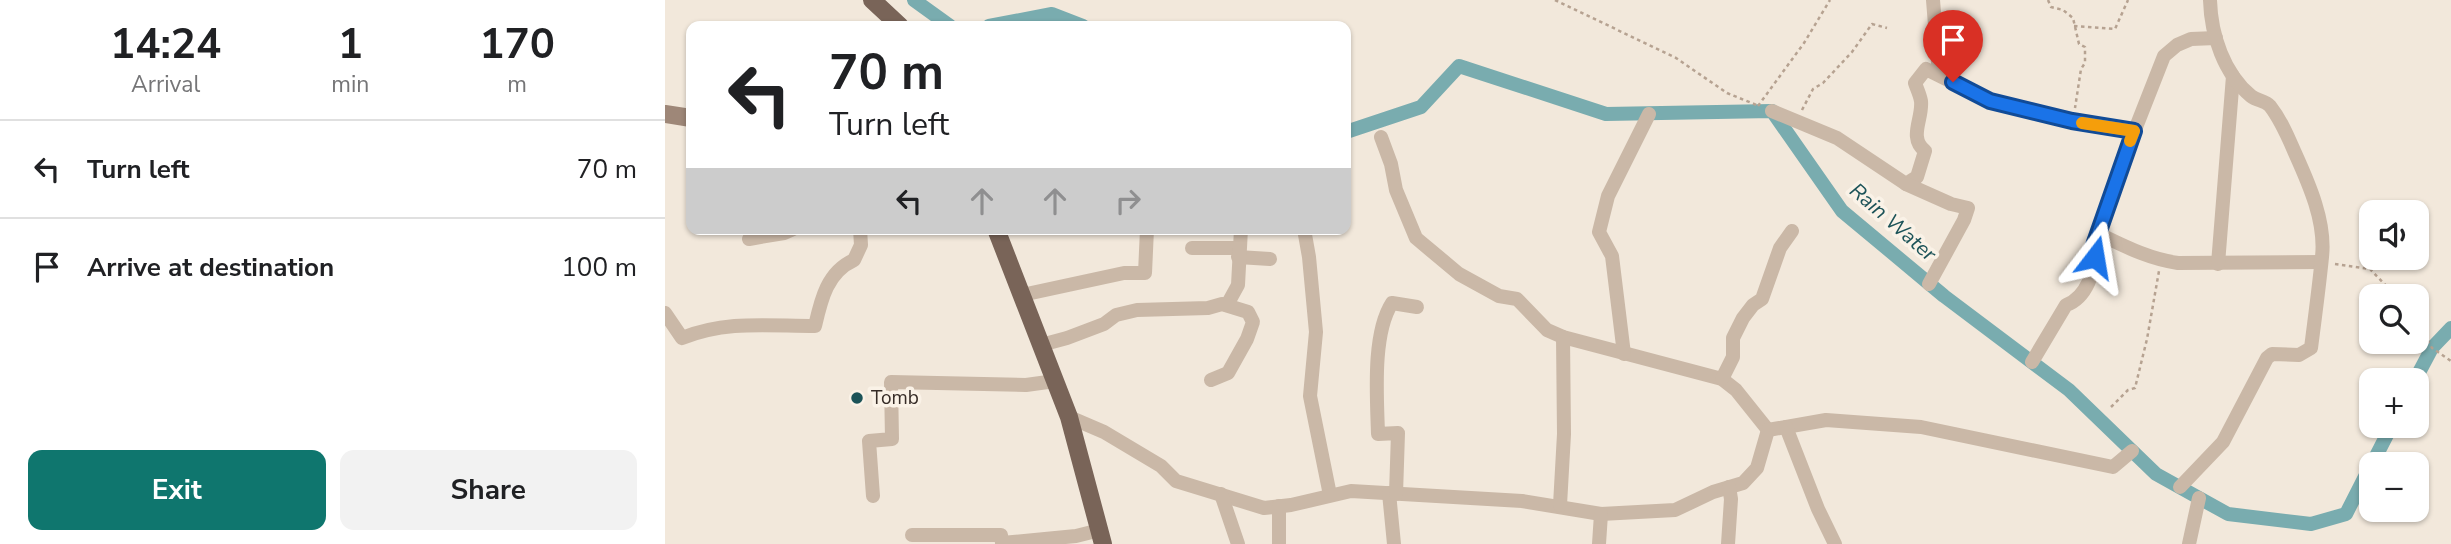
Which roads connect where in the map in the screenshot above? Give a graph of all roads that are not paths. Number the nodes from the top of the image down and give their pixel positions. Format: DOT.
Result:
graph roads {
  1 [pos="871,0"];
  2 [pos="1933,0"];
  3 [pos="2210,0"];
  4 [pos="894,21"];
  5 [pos="2216,38"];
  6 [pos="1939,75"];
  7 [pos="2232,76"];
  8 [pos="1765,108"];
  9 [pos="665,114"];
  10 [pos="1649,114"];
  11 [pos="686,117"];
  12 [pos="2134,131"];
  13 [pos="1381,137"];
  14 [pos="1906,184"];
  15 [pos="1792,231"];
  16 [pos="2099,234"];
  17 [pos="773,235"];
  18 [pos="860,235"];
  19 [pos="998,235"];
  20 [pos="1147,235"];
  21 [pos="1240,235"];
  22 [pos="1305,235"];
  23 [pos="749,239"];
  24 [pos="1192,248"];
  25 [pos="1238,253"];
  26 [pos="1270,259"];
  27 [pos="2321,262"];
  28 [pos="2218,264"];
  29 [pos="1929,284"];
  30 [pos="1022,295"];
  31 [pos="1227,305"];
  32 [pos="1417,307"];
  33 [pos="665,313"];
  34 [pos="1563,337"];
  35 [pos="1041,345"];
  36 [pos="1624,354"];
  37 [pos="2032,362"];
  38 [pos="1721,379"];
  39 [pos="1211,380"];
  40 [pos="1055,381"];
  41 [pos="1069,417"];
  42 [pos="1786,427"];
  43 [pos="1768,430"];
  44 [pos="2132,451"];
  45 [pos="1729,487"];
  46 [pos="2180,487"];
  47 [pos="1393,494"];
  48 [pos="1221,495"];
  49 [pos="1330,495"];
  50 [pos="873,496"];
  51 [pos="2199,498"];
  52 [pos="1560,505"];
  53 [pos="1279,506"];
  54 [pos="1601,514"];
  55 [pos="912,534"];
  56 [pos="1102,537"];
  57 [pos="1238,544"];
  58 [pos="1279,544"];
  59 [pos="1394,544"];
  60 [pos="1599,544"];
  61 [pos="1728,544"];
  62 [pos="1835,544"];
  63 [pos="2189,544"];
  1 -- 4 [label="main road"];
  2 -- 6 [label="street"];
  3 -- 5 [label="street"];
  5 -- 7 [label="street"];
  5 -- 12 [label="street"];
  6 -- 12 [label="street"];
  6 -- 14 [label="street"];
  7 -- 27 [label="street"];
  7 -- 28 [label="street"];
  8 -- 14 [label="street"];
  9 -- 11 [label="street"];
  10 -- 36 [label="street"];
  12 -- 16 [label="street"];
  13 -- 34 [label="street"];
  14 -- 29 [label="street"];
  15 -- 38 [label="street"];
  16 -- 28 [label="street"];
  16 -- 37 [label="street"];
  17 -- 23 [label="street"];
  18 -- 33 [label="street"];
  19 -- 30 [label="main road"];
  20 -- 30 [label="street"];
  21 -- 25 [label="street"];
  22 -- 49 [label="street"];
  24 -- 25 [label="street"];
  25 -- 26 [label="street"];
  25 -- 31 [label="street"];
  27 -- 28 [label="street"];
  27 -- 46 [label="street"];
  30 -- 35 [label="main road"];
  31 -- 35 [label="street"];
  31 -- 39 [label="street"];
  32 -- 47 [label="street"];
  34 -- 36 [label="street"];
  34 -- 52 [label="street"];
  35 -- 40 [label="main road"];
  36 -- 38 [label="street"];
  38 -- 43 [label="street"];
  40 -- 41 [label="main road"];
  40 -- 50 [label="street"];
  41 -- 48 [label="street"];
  41 -- 56 [label="main road"];
  42 -- 43 [label="street"];
  42 -- 44 [label="street"];
  42 -- 62 [label="street"];
  43 -- 45 [label="street"];
  45 -- 54 [label="street"];
  45 -- 61 [label="street"];
  47 -- 49 [label="street"];
  47 -- 52 [label="street"];
  47 -- 59 [label="street"];
  48 -- 53 [label="street"];
  48 -- 57 [label="street"];
  49 -- 53 [label="street"];
  51 -- 63 [label="street"];
  52 -- 54 [label="street"];
  53 -- 58 [label="street"];
  54 -- 60 [label="street"];
  55 -- 56 [label="street"];
}
